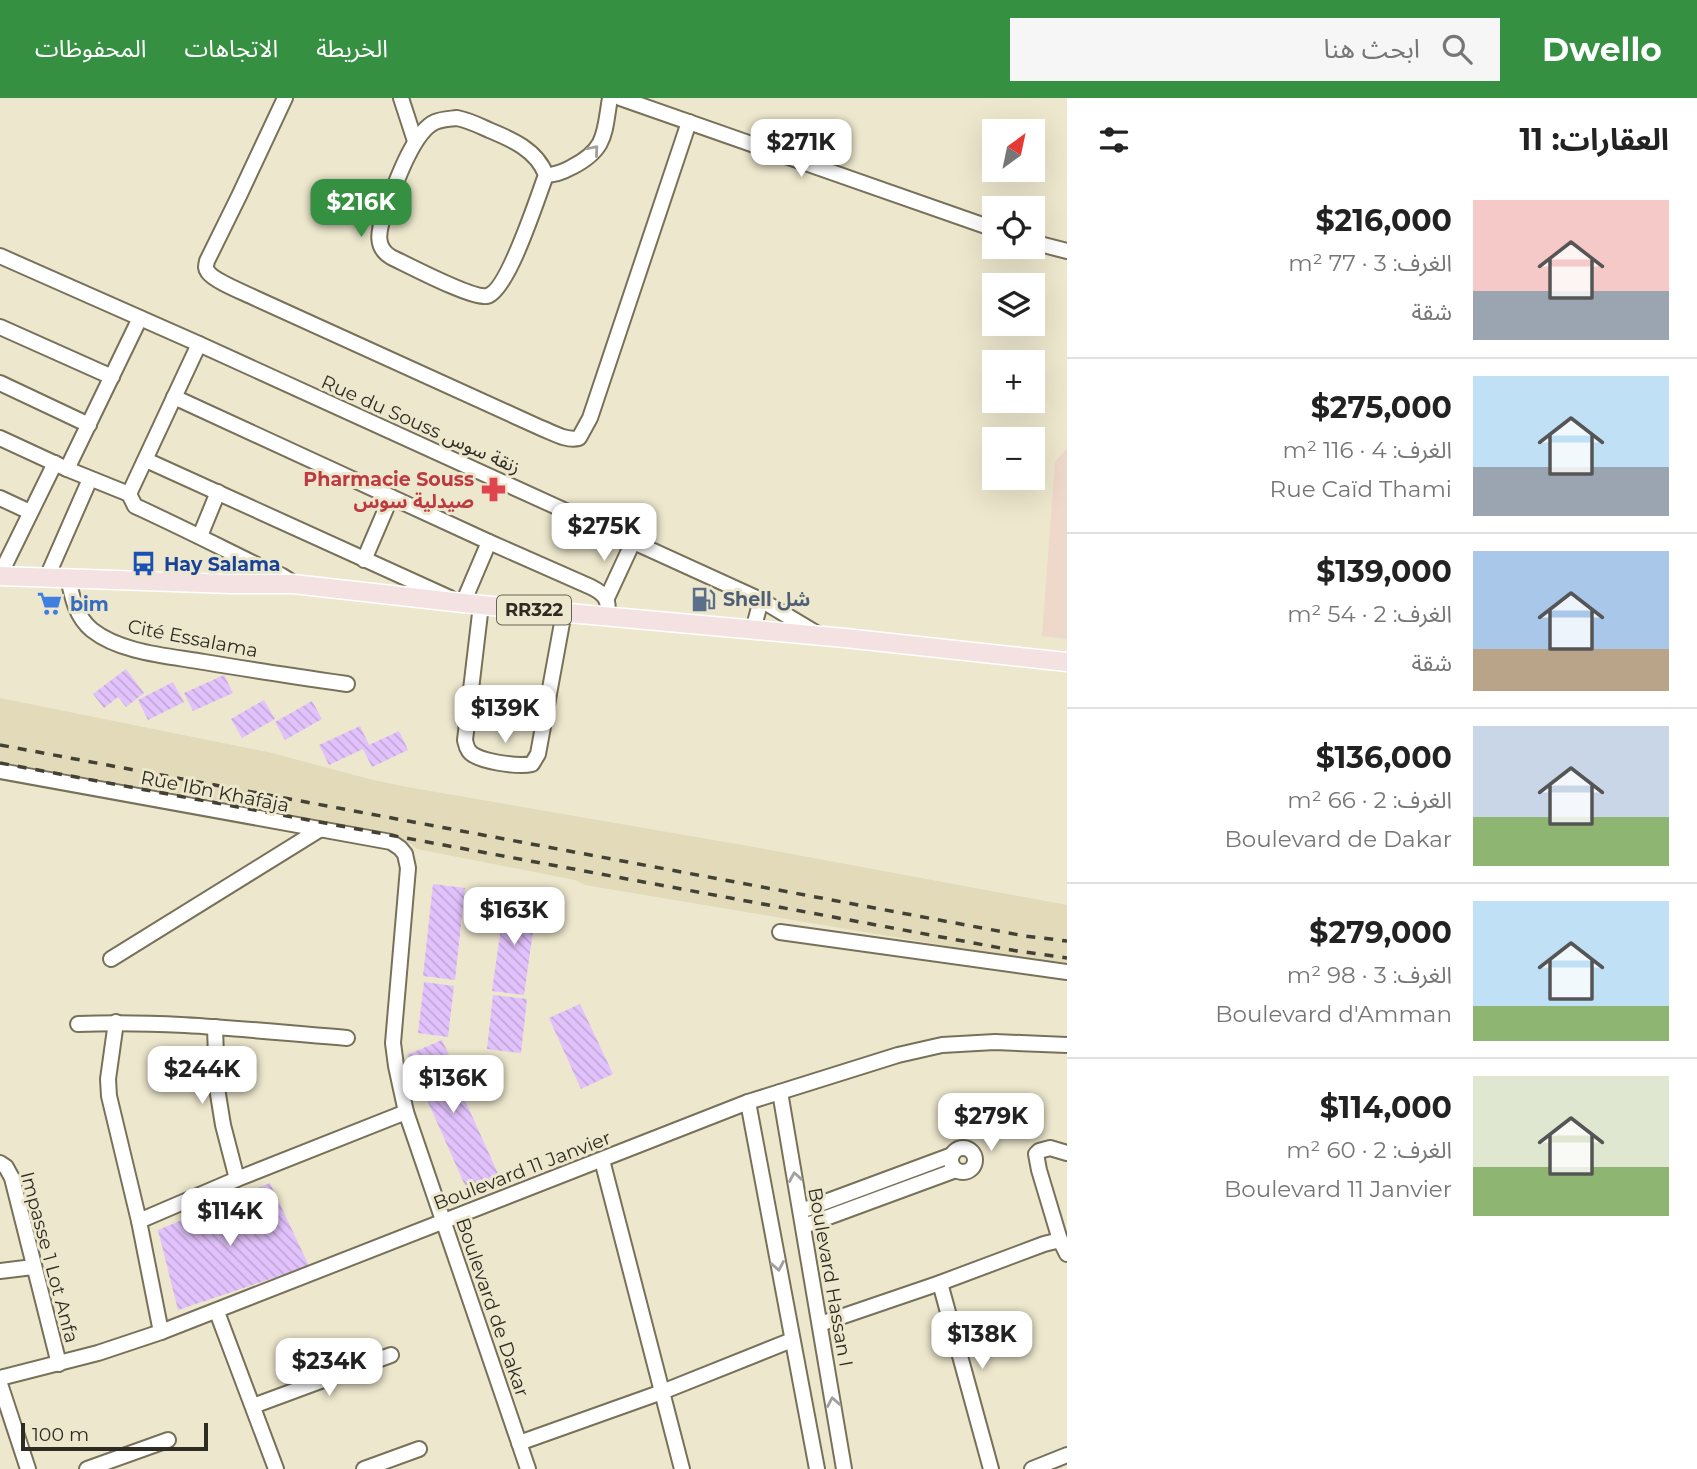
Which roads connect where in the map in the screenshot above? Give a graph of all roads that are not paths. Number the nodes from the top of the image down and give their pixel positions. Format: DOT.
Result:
graph roads {
  1 [pos="285,98"];
  2 [pos="401,98"];
  3 [pos="610,98"];
  4 [pos="620,98"];
  5 [pos="689,122"];
  6 [pos="415,141"];
  7 [pos="545,174"];
  8 [pos="982,225"];
  9 [pos="1045,245"];
  10 [pos="1067,251"];
  11 [pos="0,256"];
  12 [pos="140,317"];
  13 [pos="0,327"];
  14 [pos="199,344"];
  15 [pos="112,377"];
  16 [pos="0,383"];
  17 [pos="174,397"];
  18 [pos="89,425"];
  19 [pos="0,438"];
  20 [pos="146,460"];
  21 [pos="61,466"];
  22 [pos="90,479"];
  23 [pos="218,492"];
  24 [pos="129,494"];
  25 [pos="391,497"];
  26 [pos="0,498"];
  27 [pos="30,512"];
  28 [pos="201,536"];
  29 [pos="489,542"];
  30 [pos="633,542"];
  31 [pos="364,560"];
  32 [pos="0,575"];
  33 [pos="47,577"];
  34 [pos="68,578"];
  35 [pos="293,583"];
  36 [pos="761,600"];
  37 [pos="466,603"];
  38 [pos="607,607"];
  39 [pos="564,612"];
  40 [pos="753,630"];
  41 [pos="822,636"];
  42 [pos="1067,662"];
  43 [pos="346,684"];
  44 [pos="0,771"];
  45 [pos="319,830"];
  46 [pos="408,868"];
  47 [pos="780,932"];
  48 [pos="111,959"];
  49 [pos="1067,972"];
  50 [pos="116,1022"];
  51 [pos="78,1024"];
  52 [pos="215,1027"];
  53 [pos="347,1038"];
  54 [pos="1067,1045"];
  55 [pos="780,1091"];
  56 [pos="748,1102"];
  57 [pos="407,1112"];
  58 [pos="1067,1153"];
  59 [pos="952,1155"];
  60 [pos="603,1160"];
  61 [pos="0,1163"];
  62 [pos="956,1170"];
  63 [pos="898,1175"];
  64 [pos="237,1179"];
  65 [pos="904,1189"];
  66 [pos="801,1210"];
  67 [pos="139,1220"];
  68 [pos="444,1222"];
  69 [pos="804,1226"];
  70 [pos="1064,1247"];
  71 [pos="33,1266"];
  72 [pos="0,1271"];
  73 [pos="940,1283"];
  74 [pos="217,1312"];
  75 [pos="820,1324"];
  76 [pos="161,1332"];
  77 [pos="792,1340"];
  78 [pos="391,1355"];
  79 [pos="59,1364"];
  80 [pos="0,1378"];
  81 [pos="0,1384"];
  82 [pos="662,1392"];
  83 [pos="253,1406"];
  84 [pos="168,1440"];
  85 [pos="519,1443"];
  86 [pos="419,1448"];
  87 [pos="1067,1455"];
  88 [pos="28,1469"];
  89 [pos="87,1469"];
  90 [pos="276,1469"];
  91 [pos="364,1469"];
  92 [pos="528,1469"];
  93 [pos="682,1469"];
  94 [pos="817,1469"];
  95 [pos="844,1469"];
  96 [pos="991,1469"];
  97 [pos="1031,1469"];
  1 -- 5 [label="street"];
  2 -- 6 [label="street"];
  7 -- 3 [label="street, one-way"];
  4 -- 5 [label="street"];
  5 -- 8 [label="street"];
  6 -- 7 [label="street"];
  6 -- 7 [label="street"];
  9 -- 10 [label="street"];
  11 -- 12 [label="street, Rue du Souss زنقة سوس"];
  12 -- 14 [label="street, Rue du Souss زنقة سوس"];
  12 -- 15 [label="street"];
  13 -- 15 [label="street"];
  14 -- 17 [label="street"];
  14 -- 30 [label="street, Rue du Souss زنقة سوس"];
  15 -- 18 [label="street"];
  16 -- 18 [label="street"];
  17 -- 20 [label="street"];
  17 -- 25 [label="street"];
  18 -- 21 [label="street"];
  19 -- 21 [label="street"];
  20 -- 23 [label="street"];
  20 -- 24 [label="street"];
  21 -- 22 [label="street"];
  21 -- 27 [label="street"];
  22 -- 24 [label="street"];
  22 -- 33 [label="street"];
  23 -- 28 [label="street"];
  23 -- 31 [label="street"];
  24 -- 28 [label="street"];
  25 -- 29 [label="street"];
  25 -- 31 [label="street"];
  26 -- 27 [label="street"];
  27 -- 32 [label="street"];
  28 -- 35 [label="street"];
  29 -- 37 [label="street"];
  29 -- 38 [label="street"];
  30 -- 36 [label="street, Rue du Souss زنقة سوس"];
  30 -- 38 [label="street"];
  31 -- 37 [label="street"];
  32 -- 33 [label="main road, RR322"];
  33 -- 34 [label="main road, RR322"];
  34 -- 35 [label="main road, RR322"];
  34 -- 43 [label="street, Cité Essalama"];
  35 -- 37 [label="main road, RR322"];
  36 -- 40 [label="street"];
  36 -- 41 [label="street, Rue du Souss زنقة سوس"];
  37 -- 39 [label="main road, RR322"];
  37 -- 39 [label="street"];
  38 -- 39 [label="main road, RR322"];
  38 -- 40 [label="main road, RR322"];
  40 -- 41 [label="main road, RR322"];
  41 -- 42 [label="main road, RR322"];
  44 -- 45 [label="street, Rue Ibn Khafaja"];
  45 -- 46 [label="street, Rue Ibn Khafaja"];
  45 -- 48 [label="street"];
  46 -- 57 [label="street, Boulevard de Dakar"];
  47 -- 49 [label="street"];
  50 -- 51 [label="street"];
  50 -- 52 [label="street"];
  50 -- 67 [label="street"];
  52 -- 53 [label="street"];
  52 -- 64 [label="street"];
  54 -- 55 [label="street, Boulevard 11 Janvier"];
  55 -- 56 [label="street, Boulevard 11 Janvier"];
  66 -- 55 [label="street, Boulevard Hassan I, one-way"];
  56 -- 60 [label="street, Boulevard 11 Janvier"];
  56 -- 77 [label="street, one-way"];
  57 -- 64 [label="street"];
  57 -- 68 [label="street, Boulevard de Dakar"];
  58 -- 70 [label="street"];
  59 -- 62 [label="street"];
  59 -- 62 [label="street"];
  59 -- 63 [label="street"];
  60 -- 68 [label="street, Boulevard 11 Janvier"];
  60 -- 82 [label="street"];
  61 -- 71 [label="street, Impasse 1 Lot Anfa"];
  62 -- 65 [label="street"];
  63 -- 65 [label="street"];
  63 -- 66 [label="street"];
  64 -- 67 [label="street"];
  65 -- 69 [label="street"];
  66 -- 69 [label="street, Boulevard Hassan I"];
  67 -- 76 [label="street"];
  68 -- 74 [label="street, Boulevard 11 Janvier"];
  68 -- 85 [label="street, Boulevard de Dakar"];
  69 -- 75 [label="street, Boulevard Hassan I"];
  70 -- 73 [label="street"];
  71 -- 72 [label="street"];
  71 -- 79 [label="street, Impasse 1 Lot Anfa"];
  73 -- 75 [label="street"];
  73 -- 96 [label="street"];
  74 -- 76 [label="street, Boulevard 11 Janvier"];
  74 -- 83 [label="street"];
  95 -- 75 [label="street, Boulevard Hassan I, one-way"];
  76 -- 79 [label="street, Boulevard 11 Janvier"];
  77 -- 82 [label="street"];
  77 -- 94 [label="street"];
  78 -- 83 [label="street"];
  79 -- 80 [label="street, Boulevard 11 Janvier"];
  81 -- 88 [label="street"];
  82 -- 85 [label="street"];
  82 -- 93 [label="street"];
  83 -- 90 [label="street"];
  84 -- 89 [label="street"];
  85 -- 92 [label="street, Boulevard de Dakar"];
  86 -- 91 [label="street"];
  87 -- 97 [label="street"];
}
